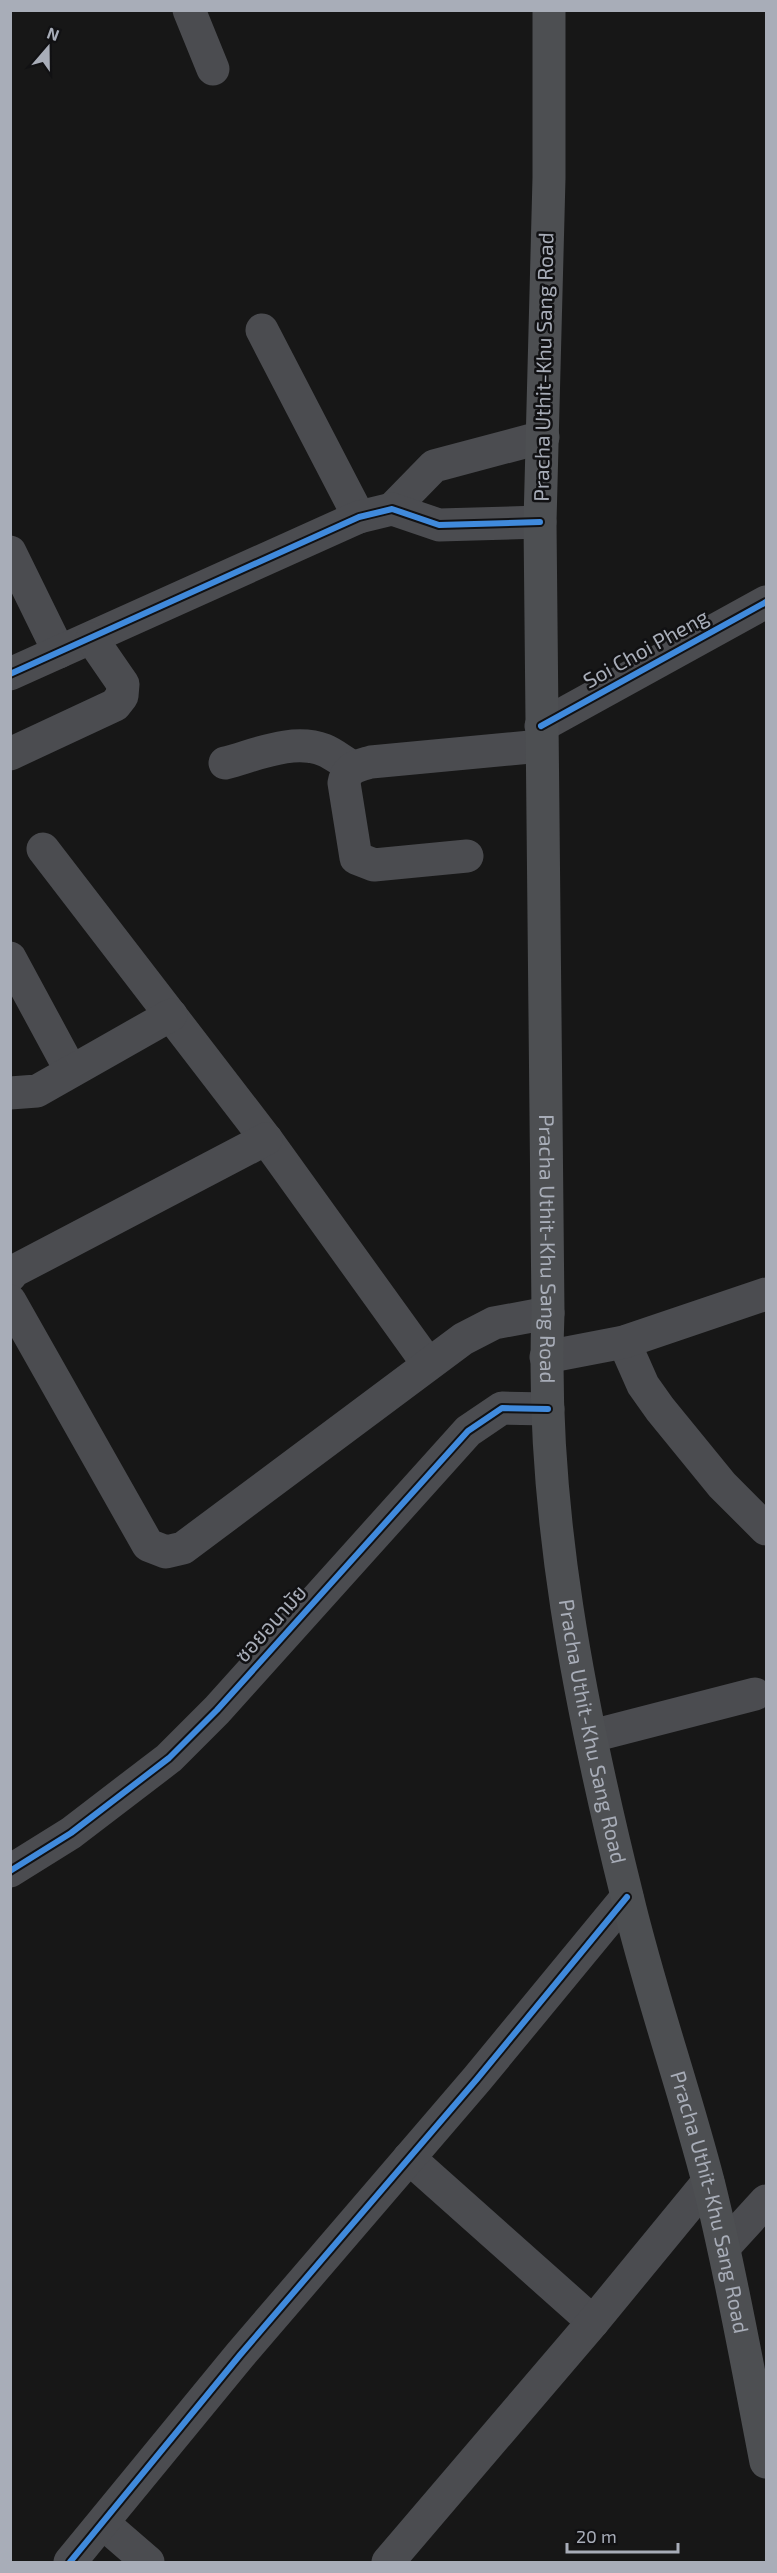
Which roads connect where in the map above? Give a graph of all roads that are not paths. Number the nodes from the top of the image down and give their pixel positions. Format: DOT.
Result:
graph roads {
  1 [pos="189,10"];
  2 [pos="549,10"];
  3 [pos="213,69"];
  4 [pos="262,330"];
  5 [pos="543,437"];
  6 [pos="392,509"];
  7 [pos="359,517"];
  8 [pos="540,522"];
  9 [pos="10,552"];
  10 [pos="766,602"];
  11 [pos="92,639"];
  12 [pos="60,652"];
  13 [pos="10,674"];
  14 [pos="541,736"];
  15 [pos="10,754"];
  16 [pos="225,763"];
  17 [pos="353,767"];
  18 [pos="43,849"];
  19 [pos="467,856"];
  20 [pos="10,958"];
  21 [pos="171,1015"];
  22 [pos="71,1071"];
  23 [pos="10,1093"];
  24 [pos="266,1139"];
  25 [pos="10,1276"];
  26 [pos="766,1294"];
  27 [pos="10,1301"];
  28 [pos="548,1313"];
  29 [pos="624,1342"];
  30 [pos="546,1357"];
  31 [pos="428,1364"];
  32 [pos="548,1409"];
  33 [pos="766,1528"];
  34 [pos="755,1694"];
  35 [pos="592,1736"];
  36 [pos="10,1871"];
  37 [pos="627,1897"];
  38 [pos="409,2158"];
  39 [pos="708,2182"];
  40 [pos="766,2201"];
  41 [pos="724,2247"];
  42 [pos="593,2322"];
  43 [pos="766,2462"];
  44 [pos="104,2524"];
  45 [pos="70,2562"];
  46 [pos="148,2562"];
  47 [pos="388,2562"];
  1 -- 3 [label="street"];
  2 -- 5 [label="main road, Pracha Uthit-Khu Sang Road"];
  4 -- 7 [label="street"];
  5 -- 6 [label="street"];
  5 -- 8 [label="main road, Pracha Uthit-Khu Sang Road"];
  6 -- 7 [label="street"];
  6 -- 8 [label="street"];
  7 -- 11 [label="street"];
  8 -- 14 [label="main road, Pracha Uthit-Khu Sang Road"];
  9 -- 12 [label="street"];
  10 -- 14 [label="street, Soi Choi Pheng"];
  11 -- 12 [label="street"];
  11 -- 15 [label="street"];
  12 -- 13 [label="street"];
  14 -- 17 [label="street"];
  14 -- 28 [label="main road, Pracha Uthit-Khu Sang Road"];
  16 -- 17 [label="street"];
  17 -- 19 [label="street"];
  18 -- 21 [label="street"];
  20 -- 22 [label="street"];
  21 -- 22 [label="street"];
  21 -- 24 [label="street"];
  22 -- 23 [label="street"];
  24 -- 25 [label="street"];
  24 -- 31 [label="street"];
  26 -- 29 [label="street"];
  27 -- 31 [label="street"];
  28 -- 30 [label="main road, Pracha Uthit-Khu Sang Road"];
  28 -- 31 [label="street"];
  29 -- 30 [label="street"];
  29 -- 33 [label="street"];
  30 -- 32 [label="main road, Pracha Uthit-Khu Sang Road"];
  32 -- 35 [label="main road, Pracha Uthit-Khu Sang Road"];
  32 -- 36 [label="street, ซอยอนามัย"];
  34 -- 35 [label="street"];
  35 -- 37 [label="main road, Pracha Uthit-Khu Sang Road"];
  37 -- 38 [label="street"];
  37 -- 39 [label="main road, Pracha Uthit-Khu Sang Road"];
  38 -- 42 [label="street"];
  38 -- 44 [label="street"];
  39 -- 41 [label="main road, Pracha Uthit-Khu Sang Road"];
  39 -- 42 [label="street"];
  40 -- 41 [label="street"];
  41 -- 43 [label="main road, Pracha Uthit-Khu Sang Road"];
  42 -- 47 [label="street"];
  44 -- 45 [label="street"];
  44 -- 46 [label="street"];
}
